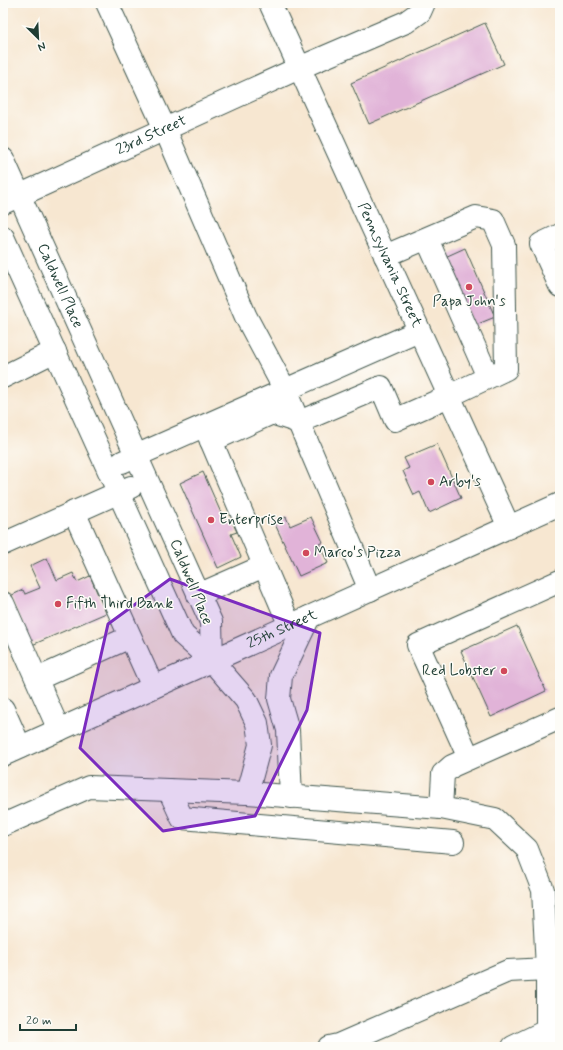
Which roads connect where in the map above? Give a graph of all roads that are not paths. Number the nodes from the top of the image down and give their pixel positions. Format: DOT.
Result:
graph roads {
  1 [pos="107,3"];
  2 [pos="270,3"];
  3 [pos="424,3"];
  4 [pos="299,68"];
  5 [pos="165,129"];
  6 [pos="3,159"];
  7 [pos="11,199"];
  8 [pos="560,235"];
  9 [pos="3,237"];
  10 [pos="427,239"];
  11 [pos="386,256"];
  12 [pos="560,286"];
  13 [pos="419,330"];
  14 [pos="55,352"];
  15 [pos="3,377"];
  16 [pos="488,377"];
  17 [pos="285,390"];
  18 [pos="449,396"];
  19 [pos="299,422"];
  20 [pos="208,433"];
  21 [pos="136,456"];
  22 [pos="107,468"];
  23 [pos="147,480"];
  24 [pos="118,492"];
  25 [pos="560,504"];
  26 [pos="74,512"];
  27 [pos="550,515"];
  28 [pos="509,527"];
  29 [pos="3,544"];
  30 [pos="264,566"];
  31 [pos="560,582"];
  32 [pos="370,590"];
  33 [pos="198,595"];
  34 [pos="3,603"];
  35 [pos="310,617"];
  36 [pos="290,626"];
  37 [pos="130,637"];
  38 [pos="212,661"];
  39 [pos="37,679"];
  40 [pos="153,687"];
  41 [pos="3,709"];
  42 [pos="560,718"];
  43 [pos="59,730"];
  44 [pos="12,751"];
  45 [pos="469,758"];
  46 [pos="169,790"];
  47 [pos="247,793"];
  48 [pos="291,797"];
  49 [pos="441,808"];
  50 [pos="3,825"];
  51 [pos="453,842"];
  52 [pos="547,969"];
  53 [pos="553,994"];
  54 [pos="546,1039"];
  55 [pos="329,1047"];
  56 [pos="512,1047"];
  1 -- 5 [label="street"];
  2 -- 4 [label="street, Pennsylvania Street"];
  3 -- 4 [label="street, 23rd Street"];
  4 -- 5 [label="street, 23rd Street"];
  4 -- 11 [label="street, Pennsylvania Street"];
  5 -- 7 [label="street, 23rd Street"];
  5 -- 17 [label="street"];
  6 -- 7 [label="street, Caldwell Place"];
  7 -- 21 [label="street, Caldwell Place"];
  8 -- 12 [label="street"];
  9 -- 14 [label="street, Caldwell Place"];
  10 -- 11 [label="street"];
  10 -- 16 [label="street"];
  10 -- 16 [label="street"];
  11 -- 13 [label="street, Pennsylvania Street"];
  13 -- 17 [label="street"];
  13 -- 18 [label="street, Pennsylvania Street"];
  14 -- 15 [label="street"];
  14 -- 22 [label="street, Caldwell Place"];
  16 -- 18 [label="street"];
  17 -- 19 [label="street"];
  17 -- 20 [label="street"];
  18 -- 19 [label="street"];
  18 -- 28 [label="street, Pennsylvania Street"];
  19 -- 20 [label="street"];
  19 -- 32 [label="street"];
  20 -- 21 [label="street"];
  20 -- 30 [label="street"];
  21 -- 22 [label="street"];
  21 -- 23 [label="street, Caldwell Place"];
  22 -- 24 [label="street, Caldwell Place"];
  23 -- 24 [label="street"];
  23 -- 33 [label="street, Caldwell Place"];
  24 -- 26 [label="street"];
  24 -- 38 [label="street, Caldwell Place"];
  25 -- 27 [label="street, 25th Street"];
  26 -- 29 [label="street"];
  26 -- 37 [label="street"];
  27 -- 28 [label="street, 25th Street"];
  28 -- 32 [label="street, 25th Street"];
  30 -- 33 [label="street"];
  30 -- 36 [label="street"];
  31 -- 45 [label="street"];
  32 -- 35 [label="street, 25th Street"];
  33 -- 38 [label="street, Caldwell Place"];
  34 -- 39 [label="street"];
  35 -- 36 [label="street, 25th Street"];
  35 -- 48 [label="street"];
  36 -- 38 [label="street, 25th Street"];
  37 -- 39 [label="street"];
  37 -- 40 [label="street"];
  38 -- 40 [label="street, 25th Street"];
  38 -- 47 [label="street"];
  39 -- 43 [label="street"];
  40 -- 43 [label="street, 25th Street"];
  41 -- 44 [label="street"];
  42 -- 45 [label="street"];
  43 -- 44 [label="street, 25th Street"];
  45 -- 49 [label="street"];
  46 -- 47 [label="street"];
  46 -- 50 [label="street"];
  46 -- 51 [label="street"];
  47 -- 48 [label="street"];
  48 -- 49 [label="street"];
  49 -- 52 [label="street"];
  52 -- 53 [label="street"];
  52 -- 55 [label="street"];
  53 -- 54 [label="street"];
  54 -- 56 [label="street"];
}
